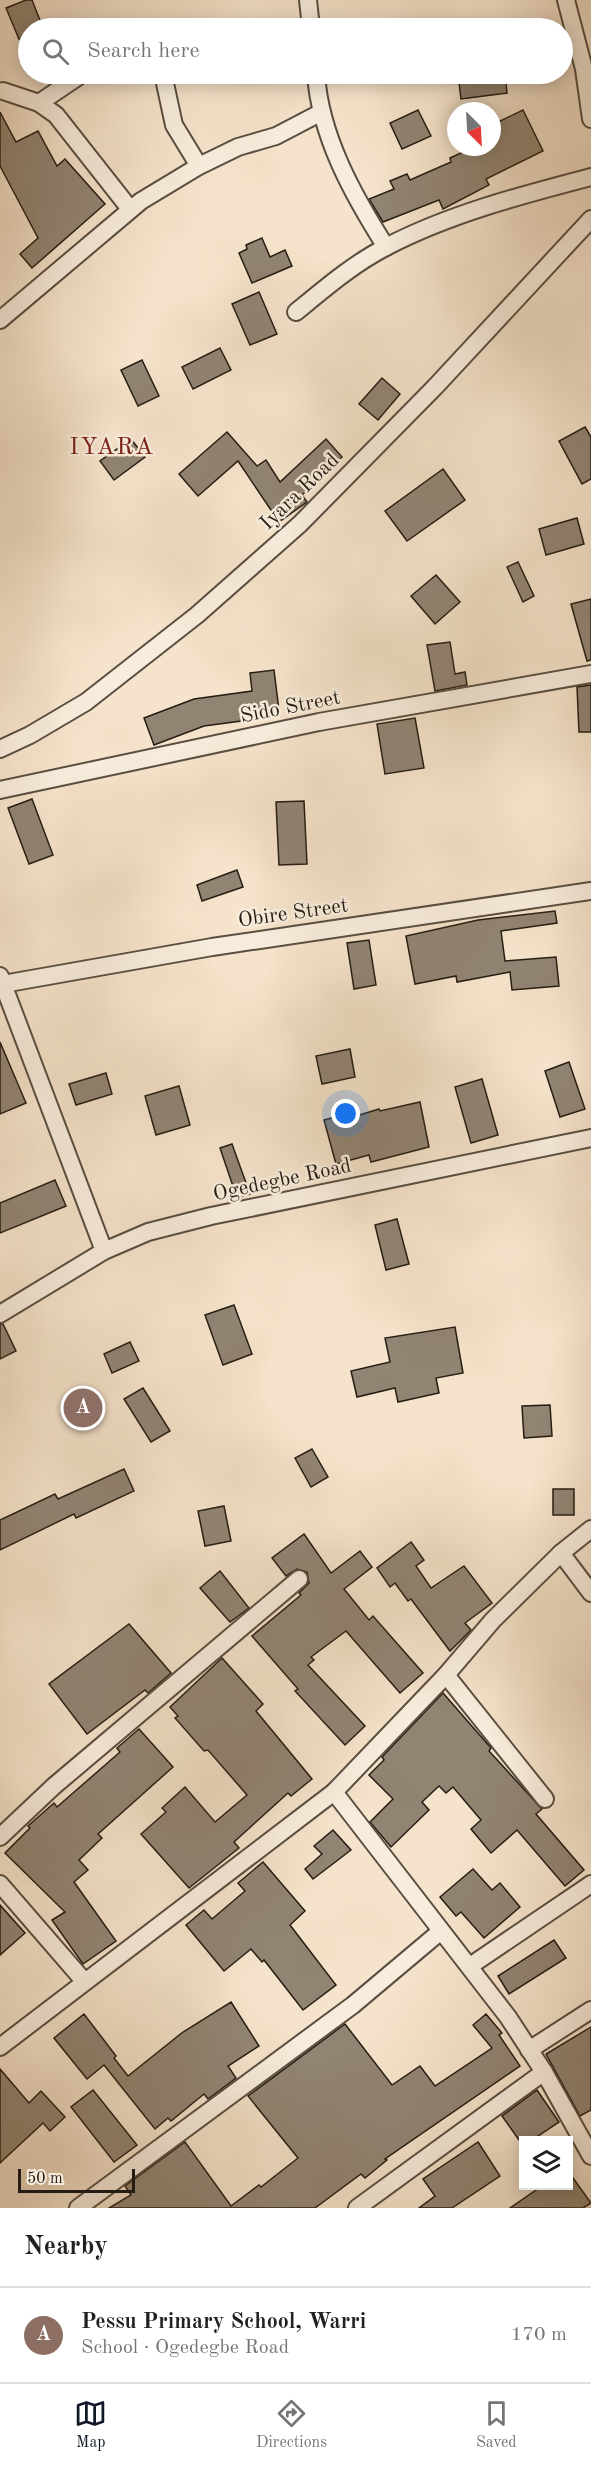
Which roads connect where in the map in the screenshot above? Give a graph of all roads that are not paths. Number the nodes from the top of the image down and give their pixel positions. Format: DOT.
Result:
graph roads {
  1 [pos="308,0"];
  2 [pos="566,0"];
  3 [pos="310,18"];
  4 [pos="571,18"];
  5 [pos="573,27"];
  6 [pos="67,84"];
  7 [pos="166,84"];
  8 [pos="317,84"];
  9 [pos="3,91"];
  10 [pos="39,103"];
  11 [pos="320,113"];
  12 [pos="591,119"];
  13 [pos="199,166"];
  14 [pos="591,177"];
  15 [pos="130,209"];
  16 [pos="591,219"];
  17 [pos="386,247"];
  18 [pos="296,312"];
  19 [pos="0,320"];
  20 [pos="591,674"];
  21 [pos="0,749"];
  22 [pos="0,790"];
  23 [pos="591,891"];
  24 [pos="2,980"];
  25 [pos="591,1138"];
  26 [pos="104,1251"];
  27 [pos="0,1314"];
  28 [pos="591,1529"];
  29 [pos="561,1553"];
  30 [pos="299,1579"];
  31 [pos="591,1593"];
  32 [pos="446,1675"];
  33 [pos="334,1792"];
  34 [pos="545,1799"];
  35 [pos="0,1837"];
  36 [pos="0,1884"];
  37 [pos="591,1884"];
  38 [pos="441,1931"];
  39 [pos="470,1966"];
  40 [pos="84,1981"];
  41 [pos="591,2010"];
  42 [pos="0,2047"];
  43 [pos="529,2050"];
  44 [pos="544,2072"];
  45 [pos="591,2156"];
  46 [pos="78,2208"];
  47 [pos="357,2208"];
  1 -- 3 [label="street"];
  2 -- 4 [label="street"];
  5 -- 12 [label="street"];
  6 -- 10 [label="street"];
  7 -- 13 [label="street"];
  8 -- 11 [label="street"];
  9 -- 10 [label="street"];
  10 -- 15 [label="street"];
  11 -- 13 [label="street"];
  11 -- 17 [label="street"];
  13 -- 15 [label="street"];
  14 -- 17 [label="street"];
  15 -- 19 [label="street"];
  16 -- 21 [label="street, Iyara Road"];
  17 -- 18 [label="street"];
  20 -- 22 [label="street, Sido Street"];
  23 -- 24 [label="street, Obire Street"];
  24 -- 26 [label="street"];
  25 -- 26 [label="street, Ogedegbe Road"];
  26 -- 27 [label="street, Ogedegbe Road"];
  28 -- 29 [label="street"];
  29 -- 31 [label="street"];
  29 -- 32 [label="street"];
  30 -- 35 [label="street"];
  32 -- 33 [label="street"];
  32 -- 34 [label="street"];
  33 -- 38 [label="street"];
  33 -- 40 [label="street"];
  36 -- 40 [label="street"];
  37 -- 39 [label="street"];
  38 -- 39 [label="street"];
  38 -- 46 [label="street"];
  39 -- 43 [label="street"];
  40 -- 42 [label="street"];
  41 -- 43 [label="street"];
  43 -- 44 [label="street"];
  44 -- 45 [label="street"];
  44 -- 47 [label="street"];
}
